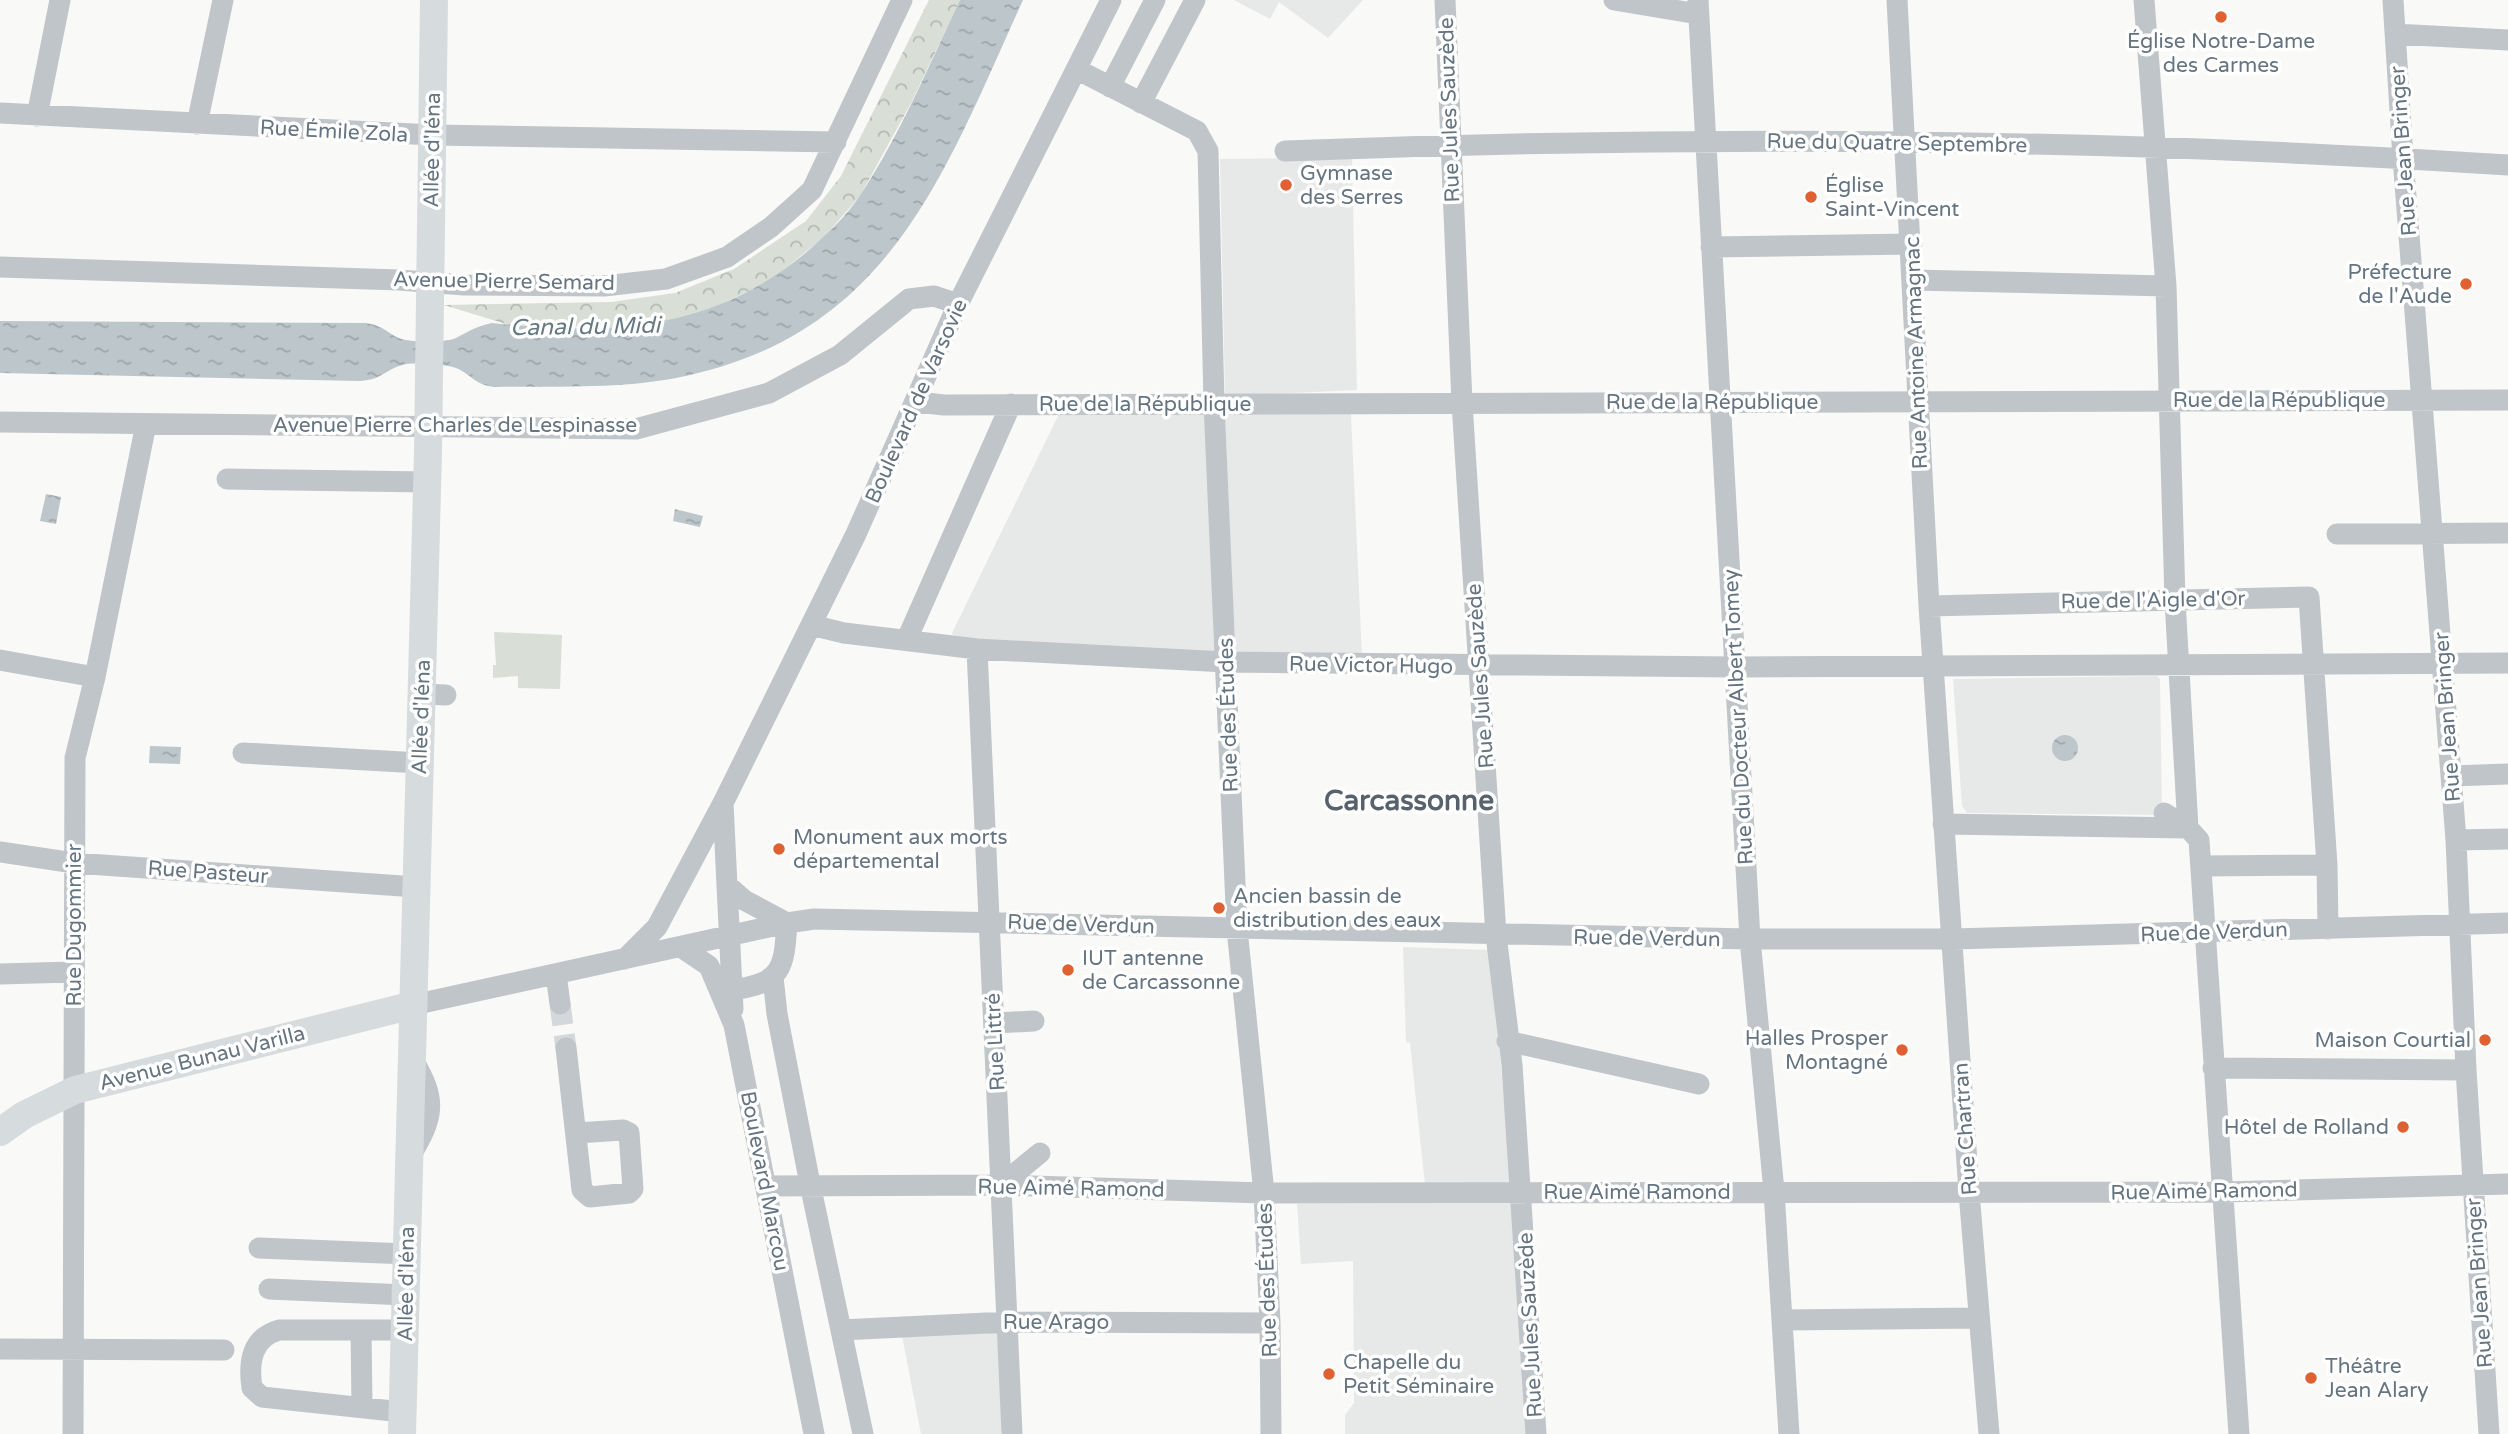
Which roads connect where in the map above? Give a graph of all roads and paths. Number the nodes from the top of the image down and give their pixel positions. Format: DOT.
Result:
graph roads {
  1 [pos="60,0"];
  2 [pos="223,0"];
  3 [pos="434,0"];
  4 [pos="902,0"];
  5 [pos="1111,0"];
  6 [pos="1156,0"];
  7 [pos="1195,0"];
  8 [pos="1445,0"];
  9 [pos="1614,0"];
  10 [pos="1897,0"];
  11 [pos="2144,0"];
  12 [pos="2393,0"];
  13 [pos="1698,7"];
  14 [pos="2395,34"];
  15 [pos="2508,40"];
  16 [pos="1078,70"];
  17 [pos="1110,87"];
  18 [pos="1141,103"];
  19 [pos="0,113"];
  20 [pos="37,116"];
  21 [pos="197,124"];
  22 [pos="433,135"];
  23 [pos="1706,141"];
  24 [pos="836,142"];
  25 [pos="1906,143"];
  26 [pos="1450,144"];
  27 [pos="2154,146"];
  28 [pos="1285,151"];
  29 [pos="2403,158"];
  30 [pos="2508,165"];
  31 [pos="1912,244"];
  32 [pos="1712,247"];
  33 [pos="0,267"];
  34 [pos="1913,280"];
  35 [pos="2166,286"];
  36 [pos="429,288"];
  37 [pos="958,304"];
  38 [pos="2423,400"];
  39 [pos="2508,400"];
  40 [pos="1917,401"];
  41 [pos="2172,401"];
  42 [pos="917,402"];
  43 [pos="1720,402"];
  44 [pos="1214,403"];
  45 [pos="1461,403"];
  46 [pos="1011,404"];
  47 [pos="0,422"];
  48 [pos="146,424"];
  49 [pos="429,426"];
  50 [pos="227,479"];
  51 [pos="427,482"];
  52 [pos="2508,533"];
  53 [pos="2337,534"];
  54 [pos="2433,534"];
  55 [pos="2175,600"];
  56 [pos="1929,606"];
  57 [pos="811,625"];
  58 [pos="907,639"];
  59 [pos="977,649"];
  60 [pos="0,660"];
  61 [pos="1226,662"];
  62 [pos="2316,663"];
  63 [pos="2443,663"];
  64 [pos="2508,663"];
  65 [pos="2179,664"];
  66 [pos="1934,665"];
  67 [pos="1480,667"];
  68 [pos="1735,667"];
  69 [pos="95,677"];
  70 [pos="1953,679"];
  71 [pos="2161,679"];
  72 [pos="243,753"];
  73 [pos="420,763"];
  74 [pos="2508,774"];
  75 [pos="2451,776"];
  76 [pos="723,803"];
  77 [pos="1962,806"];
  78 [pos="2164,813"];
  79 [pos="1944,824"];
  80 [pos="2188,828"];
  81 [pos="2508,839"];
  82 [pos="2456,840"];
  83 [pos="0,852"];
  84 [pos="74,863"];
  85 [pos="2327,865"];
  86 [pos="2202,866"];
  87 [pos="728,886"];
  88 [pos="416,887"];
  89 [pos="989,921"];
  90 [pos="787,923"];
  91 [pos="2460,923"];
  92 [pos="2508,923"];
  93 [pos="1237,929"];
  94 [pos="2328,929"];
  95 [pos="2205,932"];
  96 [pos="730,935"];
  97 [pos="1496,935"];
  98 [pos="1750,939"];
  99 [pos="1953,939"];
  100 [pos="681,947"];
  101 [pos="625,959"];
  102 [pos="73,972"];
  103 [pos="0,974"];
  104 [pos="556,974"];
  105 [pos="773,977"];
  106 [pos="732,990"];
  107 [pos="413,1004"];
  108 [pos="560,1004"];
  109 [pos="1034,1021"];
  110 [pos="994,1023"];
  111 [pos="734,1025"];
  112 [pos="1507,1041"];
  113 [pos="566,1048"];
  114 [pos="2213,1068"];
  115 [pos="2466,1070"];
  116 [pos="1699,1084"];
  117 [pos="75,1090"];
  118 [pos="0,1132"];
  119 [pos="577,1133"];
  120 [pos="1040,1153"];
  121 [pos="810,1184"];
  122 [pos="2508,1184"];
  123 [pos="1001,1185"];
  124 [pos="2473,1185"];
  125 [pos="767,1186"];
  126 [pos="1774,1191"];
  127 [pos="1969,1192"];
  128 [pos="2222,1192"];
  129 [pos="1264,1193"];
  130 [pos="1521,1193"];
  131 [pos="259,1248"];
  132 [pos="407,1254"];
  133 [pos="269,1289"];
  134 [pos="406,1295"];
  135 [pos="1978,1318"];
  136 [pos="1782,1320"];
  137 [pos="1007,1322"];
  138 [pos="1270,1323"];
  139 [pos="841,1330"];
  140 [pos="361,1331"];
  141 [pos="405,1331"];
  142 [pos="0,1349"];
  143 [pos="72,1349"];
  144 [pos="224,1350"];
  145 [pos="362,1405"];
  146 [pos="402,1423"];
  147 [pos="73,1434"];
  148 [pos="814,1434"];
  149 [pos="863,1434"];
  150 [pos="1012,1434"];
  151 [pos="1271,1434"];
  152 [pos="1536,1434"];
  153 [pos="1789,1434"];
  154 [pos="1989,1434"];
  155 [pos="2239,1434"];
  156 [pos="2489,1434"];
  1 -- 20 [label="street"];
  2 -- 21 [label="street"];
  3 -- 22 [label="main road, Allée d'Iéna"];
  4 -- 24 [label="street, Avenue Pierre Semard"];
  5 -- 16 [label="street, Boulevard de Varsovie"];
  6 -- 17 [label="street"];
  7 -- 18 [label="street"];
  8 -- 26 [label="street, Rue Jules Sauzède"];
  9 -- 13 [label="street"];
  10 -- 25 [label="street, Rue Antoine Armagnac"];
  11 -- 27 [label="street"];
  12 -- 14 [label="street, Rue Jean Bringer"];
  13 -- 23 [label="street, Rue du Docteur Albert Tomey"];
  14 -- 15 [label="street"];
  14 -- 29 [label="street, Rue Jean Bringer"];
  16 -- 17 [label="street, Rue des Études"];
  16 -- 37 [label="street, Boulevard de Varsovie"];
  17 -- 18 [label="street, Rue des Études"];
  18 -- 44 [label="street, Rue des Études"];
  19 -- 20 [label="street, Rue Émile Zola"];
  20 -- 21 [label="street, Rue Émile Zola"];
  21 -- 22 [label="street, Rue Émile Zola"];
  22 -- 24 [label="street, Rue Émile Zola"];
  22 -- 36 [label="main road, Allée d'Iéna"];
  23 -- 25 [label="street, Rue du Quatre Septembre"];
  23 -- 26 [label="street, Rue du Quatre Septembre"];
  23 -- 32 [label="street, Rue du Docteur Albert Tomey"];
  24 -- 36 [label="street, Avenue Pierre Semard"];
  25 -- 27 [label="street, Rue du Quatre Septembre"];
  25 -- 31 [label="street, Rue Antoine Armagnac"];
  26 -- 28 [label="street, Rue du Quatre Septembre"];
  26 -- 45 [label="street, Rue Jules Sauzède"];
  27 -- 29 [label="street, Rue du Quatre Septembre"];
  27 -- 35 [label="street"];
  29 -- 30 [label="street, Rue du Quatre Septembre"];
  29 -- 38 [label="street, Rue Jean Bringer"];
  31 -- 32 [label="street"];
  31 -- 34 [label="street, Rue Antoine Armagnac"];
  32 -- 43 [label="street, Rue du Docteur Albert Tomey"];
  33 -- 36 [label="street, Avenue Pierre Semard"];
  34 -- 35 [label="street"];
  34 -- 40 [label="street, Rue Antoine Armagnac"];
  35 -- 41 [label="street"];
  36 -- 49 [label="main road, Allée d'Iéna"];
  37 -- 42 [label="street, Boulevard de Varsovie"];
  37 -- 49 [label="street, Avenue Pierre Charles de Lespinasse"];
  38 -- 39 [label="street, Rue de la République"];
  38 -- 41 [label="street, Rue de la République"];
  38 -- 54 [label="street, Rue Jean Bringer"];
  40 -- 41 [label="street, Rue de la République"];
  40 -- 43 [label="street, Rue de la République"];
  40 -- 56 [label="street, Rue Antoine Armagnac"];
  41 -- 55 [label="street"];
  42 -- 46 [label="street, Rue de la République"];
  42 -- 57 [label="street, Boulevard de Varsovie"];
  43 -- 45 [label="street, Rue de la République"];
  43 -- 68 [label="street, Rue du Docteur Albert Tomey"];
  44 -- 45 [label="street, Rue de la République"];
  44 -- 46 [label="street, Rue de la République"];
  44 -- 61 [label="street, Rue des Études"];
  45 -- 67 [label="street, Rue Jules Sauzède"];
  46 -- 58 [label="street"];
  47 -- 48 [label="street, Avenue Pierre Charles de Lespinasse"];
  48 -- 49 [label="street, Avenue Pierre Charles de Lespinasse"];
  48 -- 69 [label="street, Rue Dugommier"];
  49 -- 51 [label="main road, Allée d'Iéna"];
  50 -- 51 [label="street"];
  51 -- 73 [label="main road, Allée d'Iéna"];
  52 -- 54 [label="street"];
  53 -- 54 [label="street"];
  54 -- 63 [label="street, Rue Jean Bringer"];
  55 -- 56 [label="street, Rue de l'Aigle d'Or"];
  55 -- 62 [label="street, Rue de l'Aigle d'Or"];
  55 -- 65 [label="street"];
  56 -- 66 [label="street, Rue Antoine Armagnac"];
  57 -- 58 [label="street, Rue Victor Hugo"];
  57 -- 76 [label="street, Boulevard de Varsovie"];
  58 -- 59 [label="street, Rue Victor Hugo"];
  59 -- 61 [label="street, Rue Victor Hugo"];
  59 -- 89 [label="street, Rue Littré"];
  60 -- 69 [label="street"];
  61 -- 67 [label="street, Rue Victor Hugo"];
  61 -- 93 [label="street, Rue des Études"];
  62 -- 63 [label="street, Rue Victor Hugo"];
  62 -- 65 [label="street, Rue Victor Hugo"];
  62 -- 85 [label="street"];
  63 -- 64 [label="street, Rue Victor Hugo"];
  63 -- 75 [label="street, Rue Jean Bringer"];
  65 -- 66 [label="street, Rue Victor Hugo"];
  65 -- 71 [label="street"];
  65 -- 80 [label="street"];
  66 -- 68 [label="street, Rue Victor Hugo"];
  66 -- 70 [label="street"];
  66 -- 79 [label="street, Rue Antoine Armagnac"];
  67 -- 68 [label="street, Rue Victor Hugo"];
  67 -- 97 [label="street, Rue Jules Sauzède"];
  68 -- 98 [label="street, Rue du Docteur Albert Tomey"];
  69 -- 84 [label="street, Rue Dugommier"];
  72 -- 73 [label="street"];
  73 -- 88 [label="main road, Allée d'Iéna"];
  74 -- 75 [label="street"];
  75 -- 82 [label="street, Rue Jean Bringer"];
  76 -- 87 [label="street, Boulevard de Varsovie"];
  76 -- 101 [label="street, Boulevard de Varsovie"];
  77 -- 79 [label="street"];
  78 -- 80 [label="street"];
  79 -- 80 [label="street"];
  79 -- 99 [label="street, Rue Chartran"];
  80 -- 86 [label="street"];
  81 -- 82 [label="street"];
  82 -- 91 [label="street, Rue Jean Bringer"];
  83 -- 84 [label="street, Rue Pasteur"];
  84 -- 88 [label="street, Rue Pasteur"];
  84 -- 102 [label="street, Rue Dugommier"];
  85 -- 86 [label="street"];
  85 -- 94 [label="street"];
  86 -- 95 [label="street"];
  87 -- 90 [label="street"];
  87 -- 96 [label="street, Boulevard de Varsovie"];
  88 -- 107 [label="main road, Allée d'Iéna"];
  89 -- 90 [label="street, Rue de Verdun"];
  89 -- 93 [label="street, Rue de Verdun"];
  89 -- 110 [label="street, Rue Littré"];
  90 -- 96 [label="street, Rue de Verdun"];
  90 -- 105 [label="street"];
  91 -- 92 [label="street, Rue de Verdun"];
  91 -- 94 [label="street, Rue de Verdun"];
  91 -- 115 [label="street, Rue Jean Bringer"];
  93 -- 97 [label="street, Rue de Verdun"];
  93 -- 129 [label="street, Rue des Études"];
  94 -- 95 [label="street, Rue de Verdun"];
  95 -- 99 [label="street, Rue de Verdun"];
  95 -- 114 [label="street"];
  96 -- 100 [label="street, Rue de Verdun"];
  96 -- 106 [label="street, Boulevard de Varsovie"];
  97 -- 98 [label="street, Rue de Verdun"];
  97 -- 112 [label="street, Rue Jules Sauzède"];
  98 -- 99 [label="street, Rue de Verdun"];
  98 -- 126 [label="street, Rue du Docteur Albert Tomey"];
  99 -- 127 [label="street, Rue Chartran"];
  100 -- 101 [label="street, Rue de Verdun"];
  100 -- 111 [label="street, Boulevard Marcou"];
  101 -- 104 [label="street, Rue de Verdun"];
  102 -- 103 [label="street"];
  102 -- 117 [label="street, Rue Dugommier"];
  104 -- 107 [label="street, Rue de Verdun"];
  104 -- 108 [label="street"];
  105 -- 106 [label="street"];
  105 -- 121 [label="street"];
  106 -- 111 [label="street, Boulevard de Varsovie"];
  107 -- 117 [label="main road, Avenue Bunau Varilla"];
  107 -- 132 [label="main road, Allée d'Iéna"];
  109 -- 110 [label="street"];
  110 -- 123 [label="street, Rue Littré"];
  111 -- 125 [label="street, Boulevard Marcou"];
  112 -- 116 [label="street"];
  112 -- 130 [label="street, Rue Jules Sauzède"];
  113 -- 119 [label="street"];
  114 -- 115 [label="street"];
  114 -- 128 [label="street"];
  115 -- 124 [label="street, Rue Jean Bringer"];
  117 -- 118 [label="main road, Avenue Bunau Varilla"];
  117 -- 143 [label="street, Rue Dugommier"];
  120 -- 123 [label="street"];
  121 -- 123 [label="street, Rue Aimé Ramond"];
  121 -- 125 [label="street, Rue Aimé Ramond"];
  121 -- 139 [label="street"];
  122 -- 124 [label="street, Rue Aimé Ramond"];
  123 -- 129 [label="street, Rue Aimé Ramond"];
  123 -- 137 [label="street, Rue Littré"];
  124 -- 128 [label="street, Rue Aimé Ramond"];
  124 -- 156 [label="street, Rue Jean Bringer"];
  125 -- 148 [label="street, Boulevard Marcou"];
  126 -- 127 [label="street, Rue Aimé Ramond"];
  126 -- 130 [label="street, Rue Aimé Ramond"];
  126 -- 136 [label="street, Rue du Docteur Albert Tomey"];
  127 -- 128 [label="street, Rue Aimé Ramond"];
  127 -- 135 [label="street, Rue Chartran"];
  128 -- 155 [label="street"];
  129 -- 130 [label="street, Rue Aimé Ramond"];
  129 -- 138 [label="street, Rue des Études"];
  130 -- 152 [label="street, Rue Jules Sauzède"];
  131 -- 132 [label="street"];
  132 -- 134 [label="main road, Allée d'Iéna"];
  133 -- 134 [label="street"];
  134 -- 141 [label="main road, Allée d'Iéna"];
  135 -- 136 [label="street"];
  135 -- 154 [label="street, Rue Chartran"];
  136 -- 153 [label="street, Rue du Docteur Albert Tomey"];
  137 -- 138 [label="street, Rue Arago"];
  137 -- 139 [label="street, Rue Arago"];
  137 -- 150 [label="street, Rue Littré"];
  138 -- 151 [label="street, Rue des Études"];
  139 -- 149 [label="street"];
  140 -- 141 [label="street"];
  140 -- 145 [label="street"];
  140 -- 145 [label="street"];
  141 -- 146 [label="main road, Allée d'Iéna"];
  142 -- 143 [label="street"];
  143 -- 144 [label="street"];
  143 -- 147 [label="street, Rue Dugommier"];
  145 -- 146 [label="street"];
}
